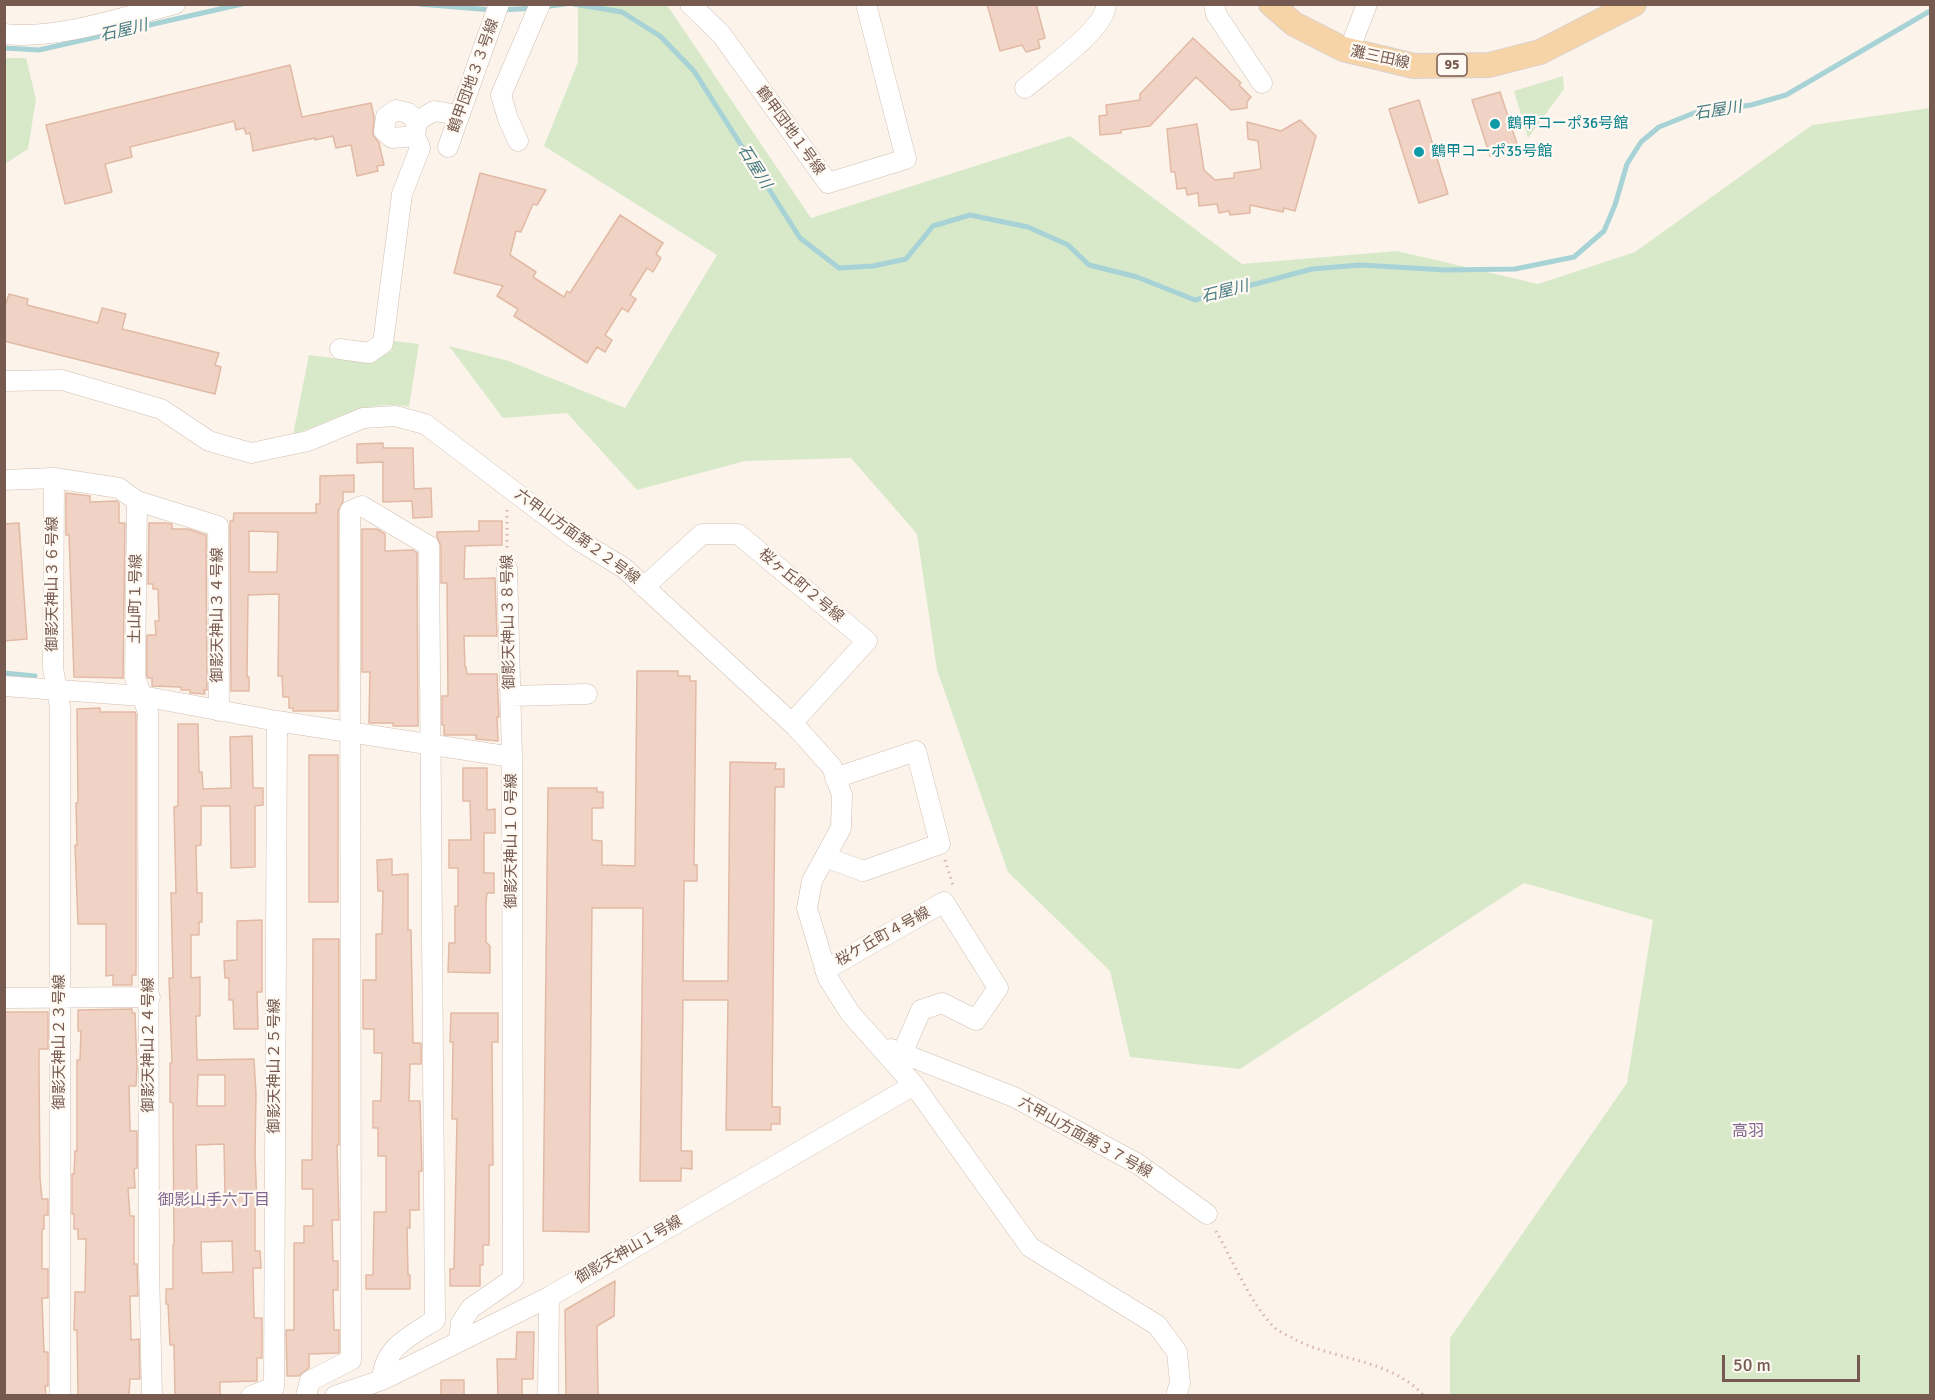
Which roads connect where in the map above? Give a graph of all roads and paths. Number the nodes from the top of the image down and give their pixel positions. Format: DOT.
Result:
graph roads {
  1 [pos="175,4"];
  2 [pos="499,4"];
  3 [pos="540,4"];
  4 [pos="690,4"];
  5 [pos="866,4"];
  6 [pos="1106,4"];
  7 [pos="1214,4"];
  8 [pos="1271,4"];
  9 [pos="1367,4"];
  10 [pos="1634,4"];
  11 [pos="4,34"];
  12 [pos="1349,51"];
  13 [pos="472,79"];
  14 [pos="1262,83"];
  15 [pos="505,87"];
  16 [pos="1025,88"];
  17 [pos="459,116"];
  18 [pos="518,141"];
  19 [pos="448,147"];
  20 [pos="340,350"];
  21 [pos="4,381"];
  22 [pos="54,478"];
  23 [pos="4,480"];
  24 [pos="507,486"];
  25 [pos="137,501"];
  26 [pos="507,568"];
  27 [pos="644,586"];
  28 [pos="4,686"];
  29 [pos="57,689"];
  30 [pos="587,694"];
  31 [pos="142,696"];
  32 [pos="511,696"];
  33 [pos="219,711"];
  34 [pos="277,721"];
  35 [pos="792,723"];
  36 [pos="351,731"];
  37 [pos="430,745"];
  38 [pos="512,757"];
  39 [pos="835,778"];
  40 [pos="943,854"];
  41 [pos="825,857"];
  42 [pos="956,895"];
  43 [pos="825,970"];
  44 [pos="60,997"];
  45 [pos="150,997"];
  46 [pos="4,998"];
  47 [pos="879,1044"];
  48 [pos="902,1054"];
  49 [pos="914,1085"];
  50 [pos="1207,1214"];
  51 [pos="549,1297"];
  52 [pos="459,1341"];
  53 [pos="382,1380"];
  54 [pos="60,1395"];
  55 [pos="152,1395"];
  56 [pos="251,1395"];
  57 [pos="306,1395"];
  58 [pos="334,1395"];
  59 [pos="548,1395"];
  60 [pos="1176,1395"];
  61 [pos="1424,1395"];
  1 -- 11 [label="street"];
  2 -- 13 [label="street, 鶴甲団地３３号線"];
  3 -- 15 [label="street"];
  4 -- 5 [label="street, 鶴甲団地１号線"];
  6 -- 16 [label="street"];
  7 -- 14 [label="street"];
  8 -- 12 [label="main road, 灘三田線 / 95"];
  9 -- 12 [label="street"];
  10 -- 12 [label="main road, 灘三田線 / 95"];
  13 -- 15 [label="street"];
  13 -- 17 [label="street, 鶴甲団地３３号線"];
  15 -- 18 [label="street"];
  17 -- 19 [label="street, 鶴甲団地３３号線"];
  17 -- 20 [label="street"];
  21 -- 24 [label="street, 六甲山方面第２２号線"];
  22 -- 23 [label="street, 御影天神山３４号線"];
  22 -- 25 [label="street, 御影天神山３４号線"];
  22 -- 29 [label="street, 御影天神山３６号線"];
  24 -- 26 [label="path, 御影天神山３８号線"];
  24 -- 27 [label="street, 六甲山方面第２２号線"];
  25 -- 31 [label="street, 土山町１号線"];
  25 -- 33 [label="street, 御影天神山３４号線"];
  26 -- 32 [label="street, 御影天神山３８号線"];
  27 -- 35 [label="street, 六甲山方面第２２号線"];
  27 -- 35 [label="street, 桜ヶ丘町２号線"];
  28 -- 29 [label="street, 御影天神山１０号線"];
  29 -- 31 [label="street, 御影天神山１０号線"];
  29 -- 44 [label="street, 御影天神山２３号線"];
  30 -- 32 [label="street"];
  31 -- 33 [label="street, 御影天神山１０号線"];
  31 -- 45 [label="street, 御影天神山２４号線"];
  32 -- 38 [label="street, 御影天神山３８号線"];
  33 -- 34 [label="street, 御影天神山１０号線"];
  34 -- 36 [label="street, 御影天神山１０号線"];
  34 -- 56 [label="street, 御影天神山２５号線"];
  35 -- 39 [label="street, 六甲山方面第２２号線"];
  36 -- 37 [label="street, 御影天神山１０号線"];
  36 -- 37 [label="street"];
  36 -- 57 [label="street"];
  37 -- 38 [label="street, 御影天神山１０号線"];
  37 -- 53 [label="street"];
  38 -- 52 [label="street, 御影天神山１０号線"];
  39 -- 41 [label="street, 六甲山方面第２２号線"];
  39 -- 41 [label="street"];
  40 -- 42 [label="path"];
  41 -- 43 [label="street, 六甲山方面第２２号線"];
  43 -- 47 [label="street, 六甲山方面第２２号線"];
  43 -- 48 [label="street, 桜ケ丘町４号線"];
  44 -- 45 [label="street"];
  44 -- 46 [label="street"];
  44 -- 54 [label="street, 御影天神山２３号線"];
  45 -- 55 [label="street, 御影天神山２４号線"];
  47 -- 48 [label="street, 六甲山方面第３７号線"];
  47 -- 49 [label="street, 六甲山方面第２２号線"];
  48 -- 50 [label="street, 六甲山方面第３７号線"];
  49 -- 51 [label="street, 御影天神山１号線"];
  49 -- 60 [label="street, 六甲山方面第２２号線"];
  50 -- 61 [label="path"];
  51 -- 52 [label="street, 御影天神山１号線"];
  51 -- 59 [label="street"];
  52 -- 53 [label="street, 御影天神山１号線"];
  53 -- 58 [label="street, 御影天神山１号線"];
}
